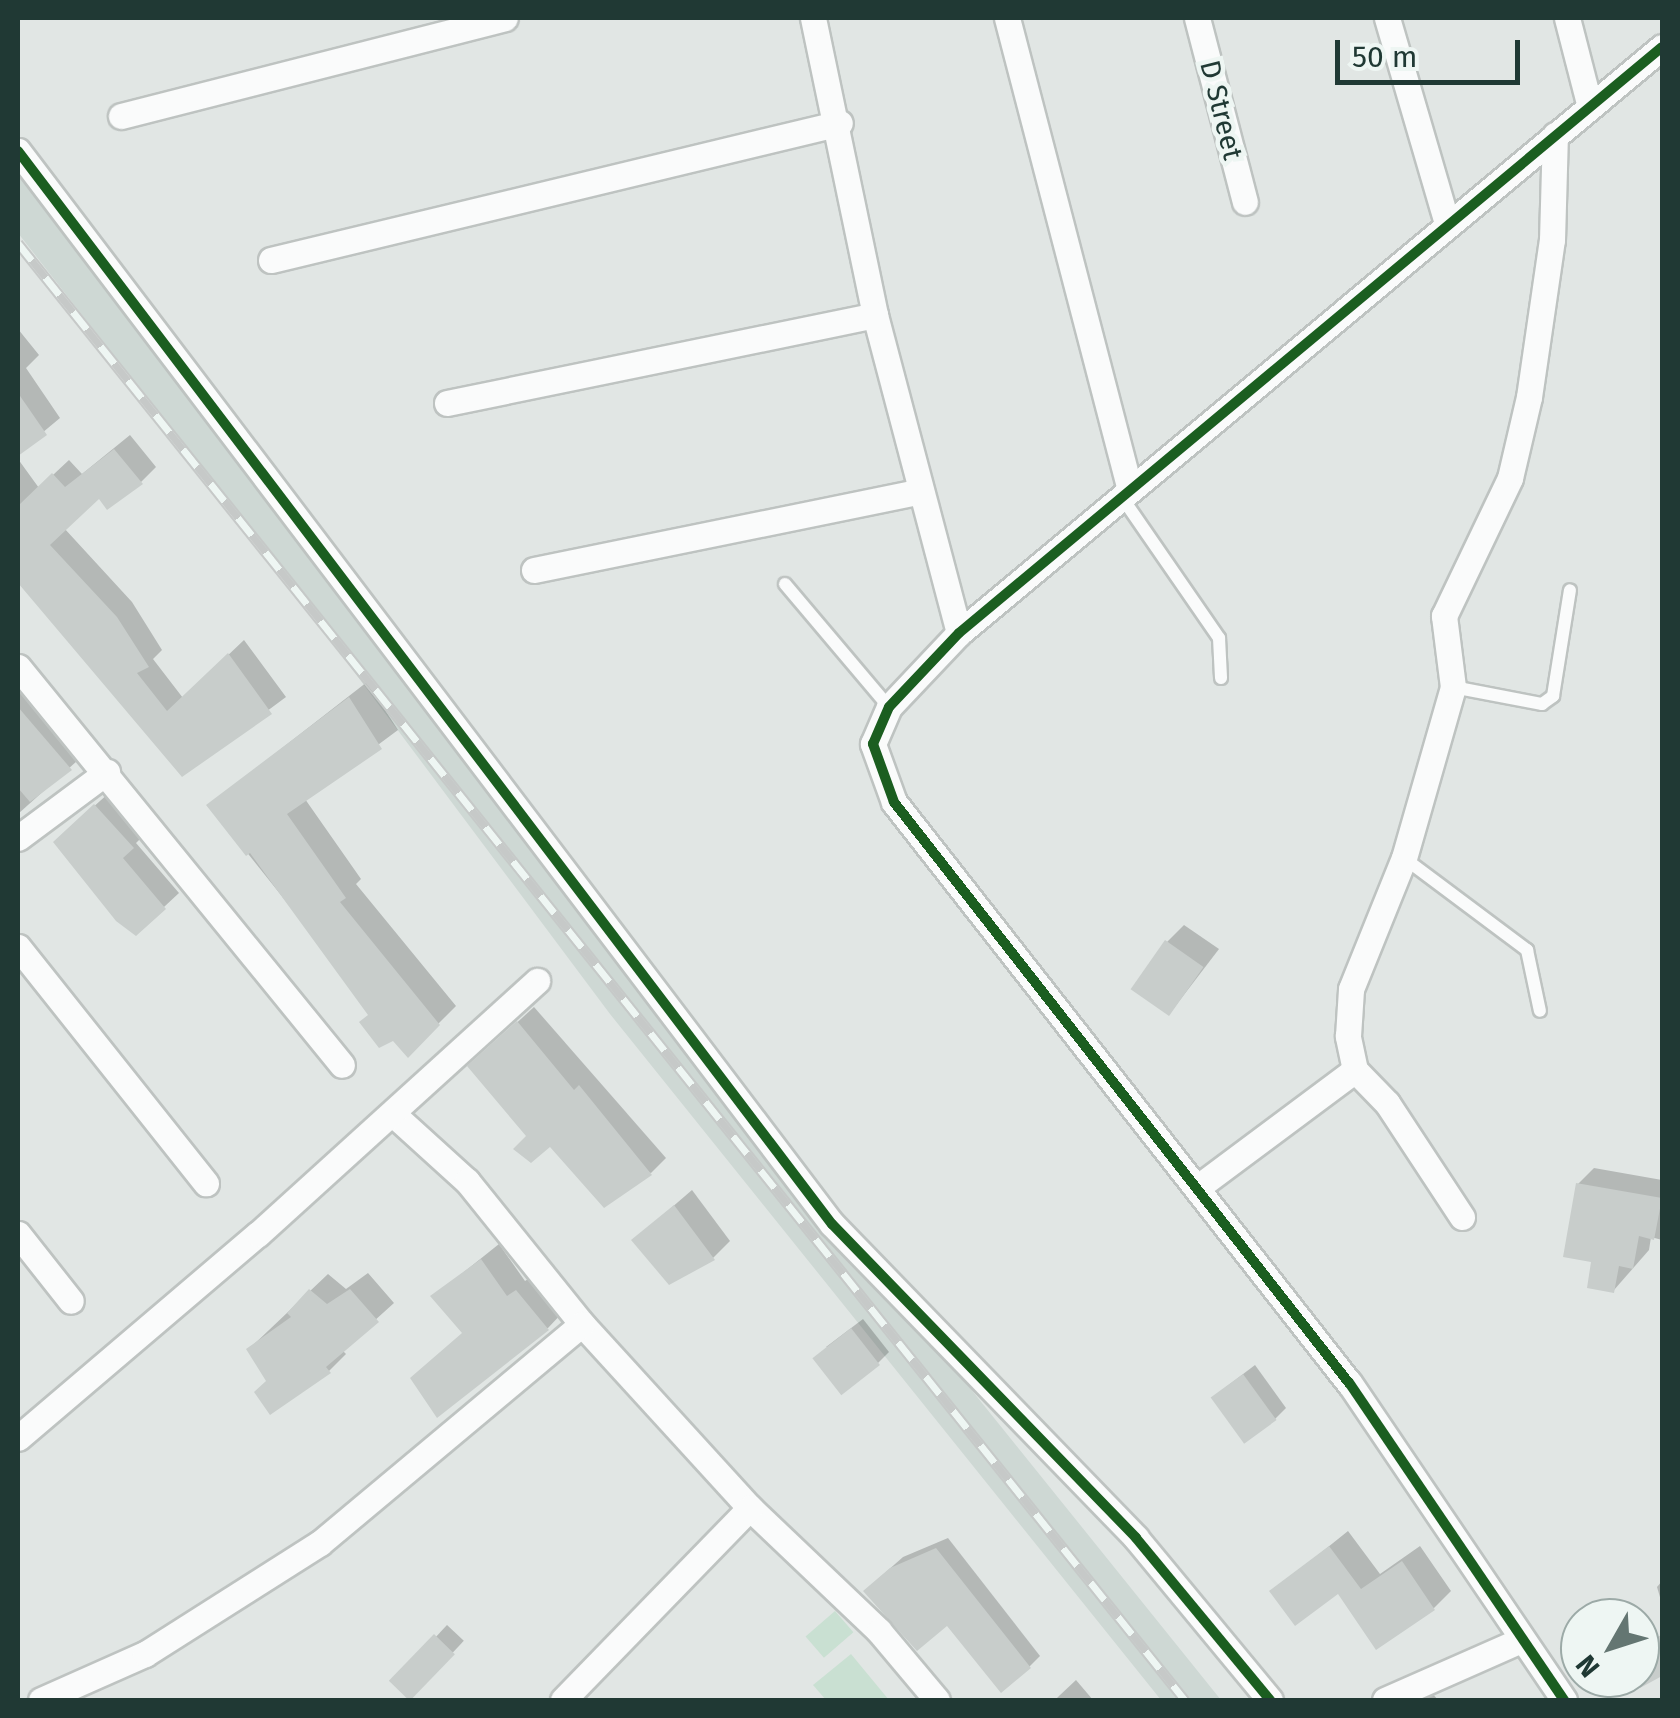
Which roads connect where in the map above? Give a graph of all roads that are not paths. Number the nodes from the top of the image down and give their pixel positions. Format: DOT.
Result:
graph roads {
  1 [pos="504,18"];
  2 [pos="813,18"];
  3 [pos="1007,18"];
  4 [pos="1197,18"];
  5 [pos="1387,18"];
  6 [pos="1567,18"];
  7 [pos="1662,47"];
  8 [pos="1589,103"];
  9 [pos="122,116"];
  10 [pos="840,123"];
  11 [pos="1554,135"];
  12 [pos="18,151"];
  13 [pos="1245,202"];
  14 [pos="1446,224"];
  15 [pos="271,260"];
  16 [pos="875,315"];
  17 [pos="448,403"];
  18 [pos="1124,490"];
  19 [pos="918,492"];
  20 [pos="534,570"];
  21 [pos="785,584"];
  22 [pos="1570,590"];
  23 [pos="959,633"];
  24 [pos="18,667"];
  25 [pos="1221,678"];
  26 [pos="1452,687"];
  27 [pos="888,707"];
  28 [pos="106,772"];
  29 [pos="18,838"];
  30 [pos="1404,858"];
  31 [pos="18,947"];
  32 [pos="537,981"];
  33 [pos="1540,1010"];
  34 [pos="342,1065"];
  35 [pos="1355,1070"];
  36 [pos="393,1114"];
  37 [pos="206,1182"];
  38 [pos="1198,1187"];
  39 [pos="1462,1217"];
  40 [pos="18,1234"];
  41 [pos="72,1301"];
  42 [pos="582,1324"];
  43 [pos="18,1438"];
  44 [pos="750,1508"];
  45 [pos="1521,1640"];
  46 [pos="44,1700"];
  47 [pos="562,1700"];
  48 [pos="937,1700"];
  49 [pos="1270,1700"];
  50 [pos="1384,1700"];
  51 [pos="1564,1700"];
  1 -- 9 [label="street"];
  2 -- 10 [label="street"];
  3 -- 18 [label="street"];
  4 -- 13 [label="street, D Street"];
  5 -- 14 [label="street"];
  6 -- 8 [label="street"];
  7 -- 8 [label="street"];
  8 -- 11 [label="street"];
  10 -- 15 [label="street"];
  10 -- 16 [label="street"];
  11 -- 14 [label="street"];
  11 -- 26 [label="street"];
  12 -- 49 [label="street"];
  14 -- 18 [label="street"];
  16 -- 17 [label="street"];
  16 -- 19 [label="street"];
  18 -- 23 [label="street"];
  18 -- 25 [label="lane"];
  19 -- 20 [label="street"];
  19 -- 23 [label="street"];
  21 -- 27 [label="lane"];
  22 -- 26 [label="lane"];
  23 -- 27 [label="street"];
  24 -- 28 [label="street"];
  26 -- 30 [label="street"];
  27 -- 38 [label="street"];
  28 -- 29 [label="street"];
  28 -- 34 [label="street"];
  30 -- 33 [label="lane"];
  30 -- 35 [label="street"];
  31 -- 37 [label="street"];
  32 -- 36 [label="street"];
  35 -- 38 [label="street"];
  35 -- 39 [label="street"];
  36 -- 42 [label="street"];
  36 -- 43 [label="street"];
  38 -- 45 [label="street"];
  40 -- 41 [label="street"];
  42 -- 44 [label="street"];
  42 -- 46 [label="street"];
  44 -- 47 [label="street"];
  44 -- 48 [label="street"];
  45 -- 50 [label="street"];
  45 -- 51 [label="street"];
}
